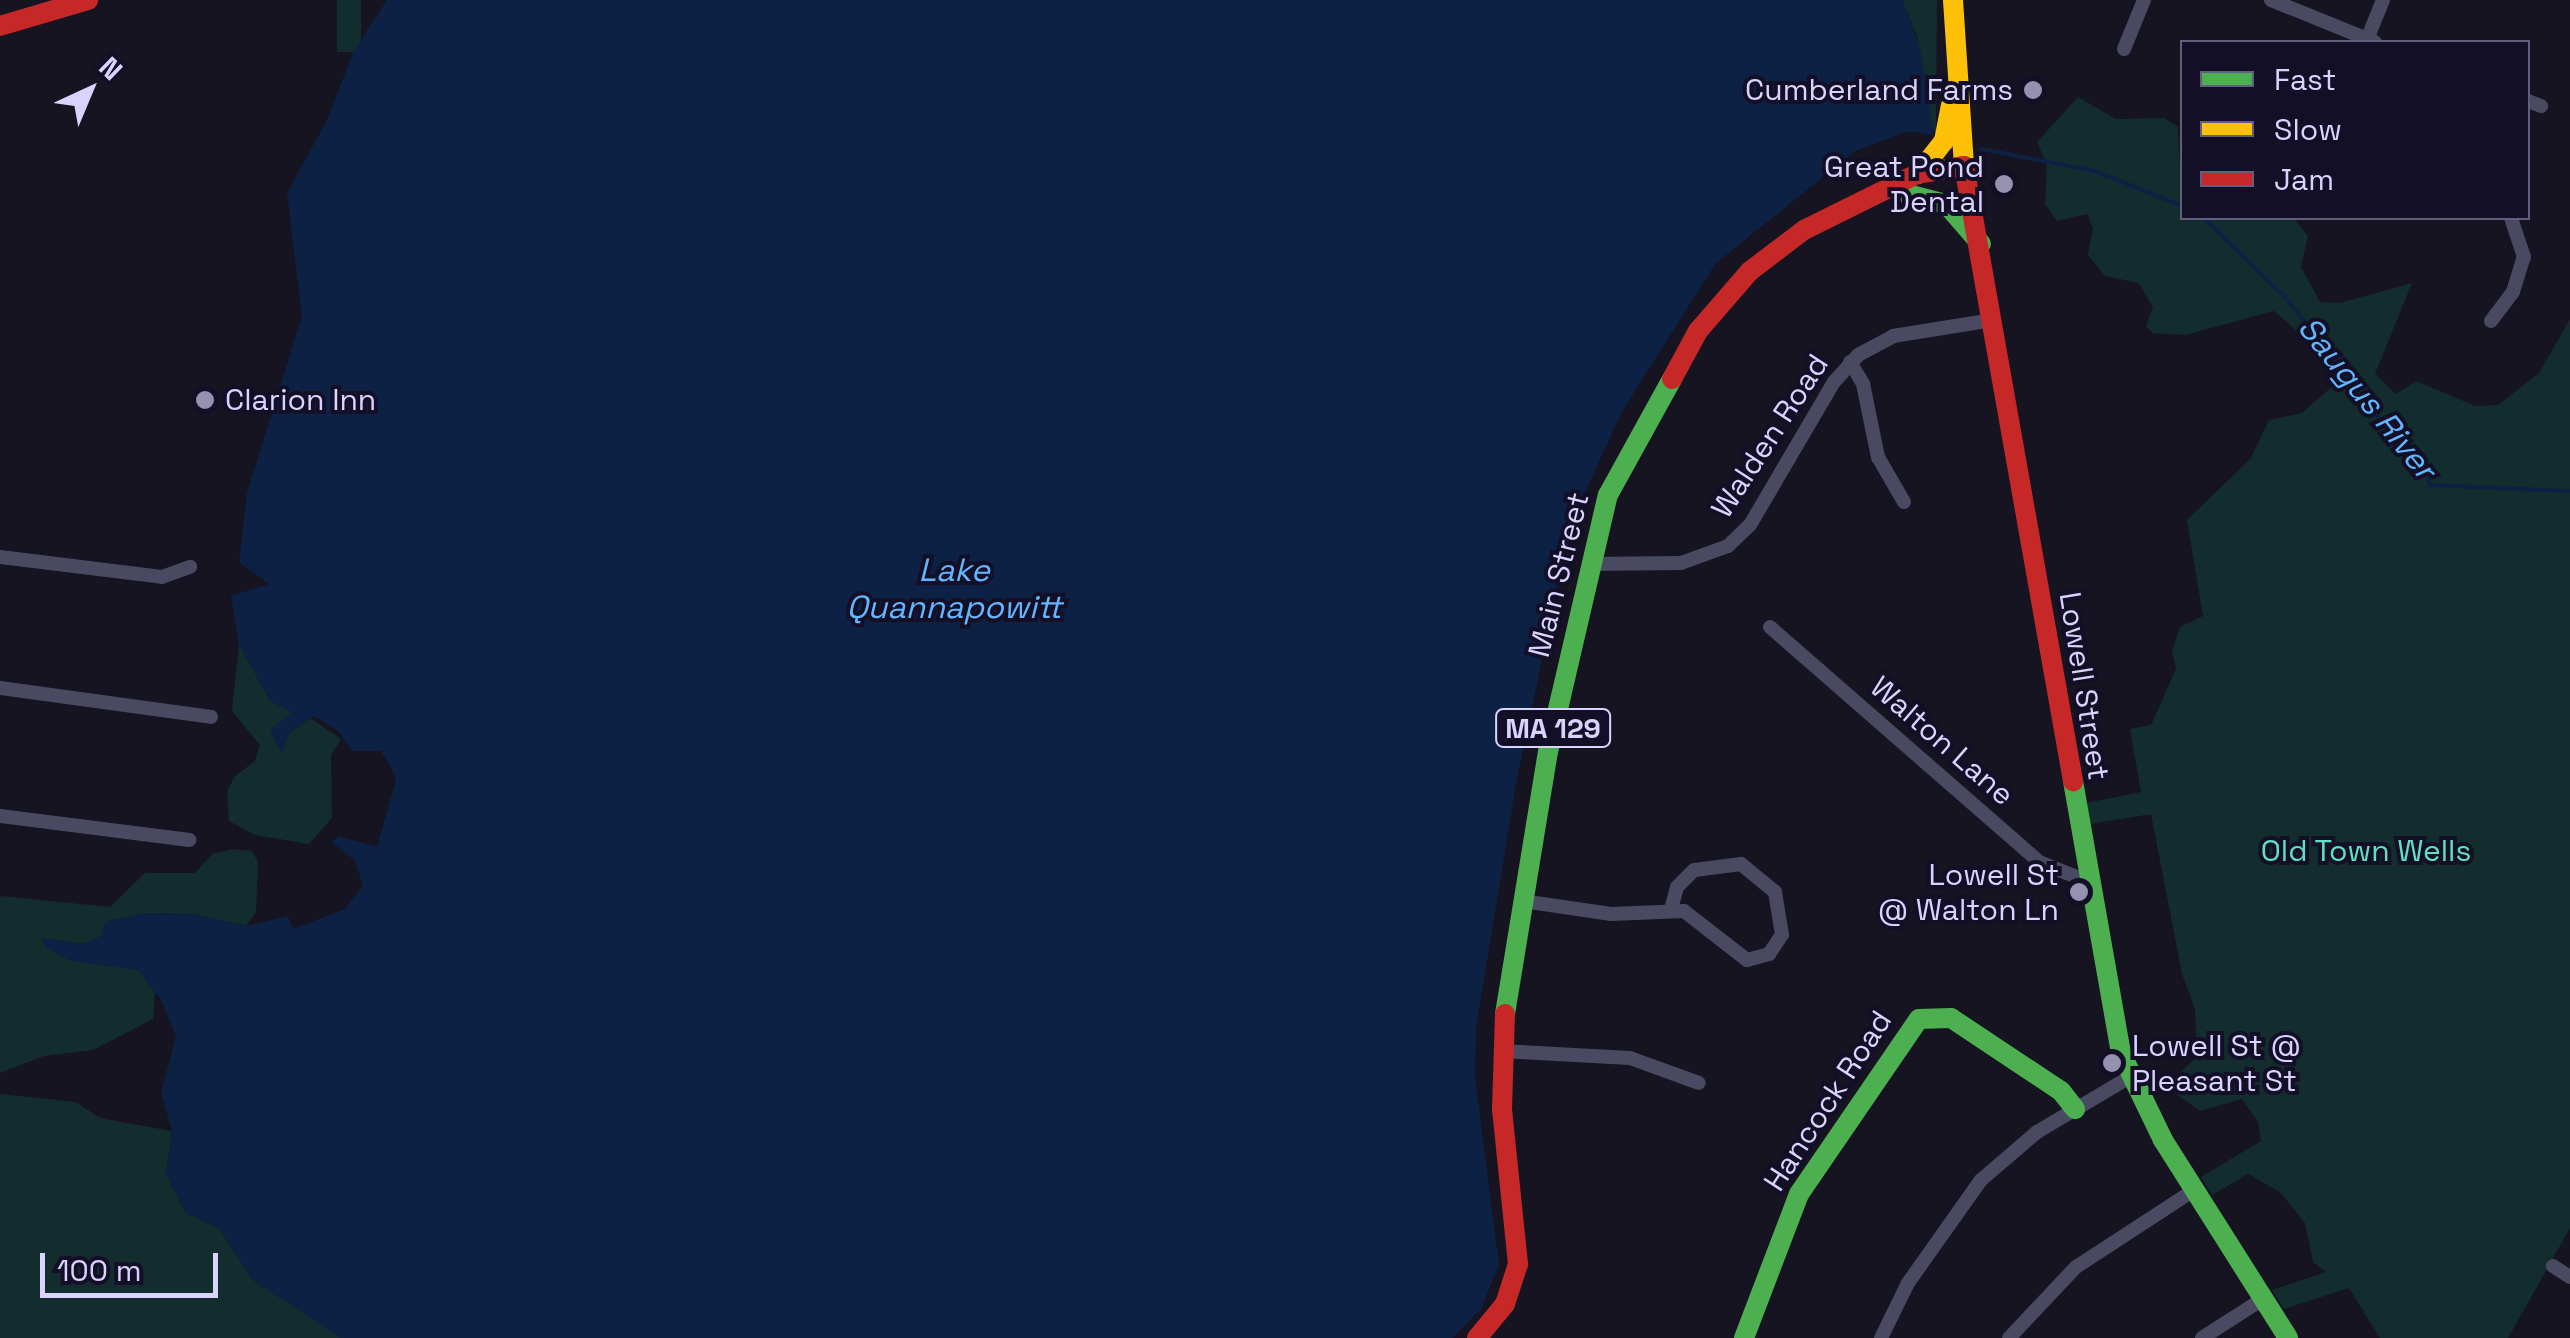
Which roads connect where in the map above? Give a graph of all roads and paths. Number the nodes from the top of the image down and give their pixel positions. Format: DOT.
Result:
graph roads {
  1 [pos="88,0"];
  2 [pos="1953,0"];
  3 [pos="2144,0"];
  4 [pos="2271,0"];
  5 [pos="2383,0"];
  6 [pos="0,26"];
  7 [pos="2367,40"];
  8 [pos="2369,40"];
  9 [pos="2124,49"];
  10 [pos="1956,53"];
  11 [pos="1964,166"];
  12 [pos="1917,174"];
  13 [pos="1907,194"];
  14 [pos="1852,206"];
  15 [pos="2511,220"];
  16 [pos="1981,244"];
  17 [pos="1993,320"];
  18 [pos="2491,321"];
  19 [pos="1850,362"];
  20 [pos="1904,502"];
  21 [pos="0,557"];
  22 [pos="1590,564"];
  23 [pos="190,567"];
  24 [pos="1770,627"];
  25 [pos="0,688"];
  26 [pos="211,718"];
  27 [pos="0,816"];
  28 [pos="189,840"];
  29 [pos="2087,882"];
  30 [pos="1522,901"];
  31 [pos="1670,910"];
  32 [pos="1501,1051"];
  33 [pos="2130,1077"];
  34 [pos="1698,1084"];
  35 [pos="2074,1109"];
  36 [pos="2194,1190"];
  37 [pos="2553,1266"];
  38 [pos="2570,1277"];
  39 [pos="2263,1299"];
  40 [pos="1477,1338"];
  41 [pos="1744,1338"];
  42 [pos="1882,1338"];
  43 [pos="2009,1338"];
  44 [pos="2202,1338"];
  45 [pos="2288,1338"];
  1 -- 6 [label="main road"];
  2 -- 10 [label="main road, Lowell Street / MA 129"];
  3 -- 9 [label="street"];
  4 -- 7 [label="street"];
  5 -- 8 [label="street"];
  10 -- 11 [label="main road, Lowell Street / MA 129"];
  10 -- 12 [label="main road, MA 129"];
  11 -- 12 [label="main road, Main Street"];
  11 -- 13 [label="main road, Main Street / MA 129"];
  11 -- 16 [label="main road, Lowell Street"];
  12 -- 14 [label="main road, Main Street / MA 129"];
  13 -- 14 [label="main road, Main Street / MA 129"];
  13 -- 16 [label="main road"];
  14 -- 22 [label="main road, Main Street / MA 129"];
  15 -- 18 [label="street"];
  16 -- 17 [label="main road, Lowell Street"];
  17 -- 19 [label="street, Walden Road"];
  17 -- 29 [label="main road, Lowell Street"];
  19 -- 20 [label="street"];
  19 -- 22 [label="street, Walden Road"];
  21 -- 23 [label="street"];
  22 -- 30 [label="main road, Main Street / MA 129"];
  24 -- 29 [label="street, Walton Lane"];
  25 -- 26 [label="street"];
  27 -- 28 [label="street"];
  29 -- 33 [label="main road, Lowell Street"];
  30 -- 31 [label="street"];
  30 -- 32 [label="main road, Main Street / MA 129"];
  31 -- 31 [label="street"];
  32 -- 34 [label="street"];
  32 -- 40 [label="main road, Main Street / MA 129"];
  33 -- 35 [label="street"];
  33 -- 36 [label="main road, Lowell Street"];
  35 -- 41 [label="main road, Hancock Road"];
  35 -- 42 [label="street"];
  36 -- 39 [label="main road, Lowell Street"];
  36 -- 43 [label="street"];
  37 -- 38 [label="street"];
  39 -- 44 [label="street"];
  39 -- 45 [label="main road, Lowell Street"];
}
